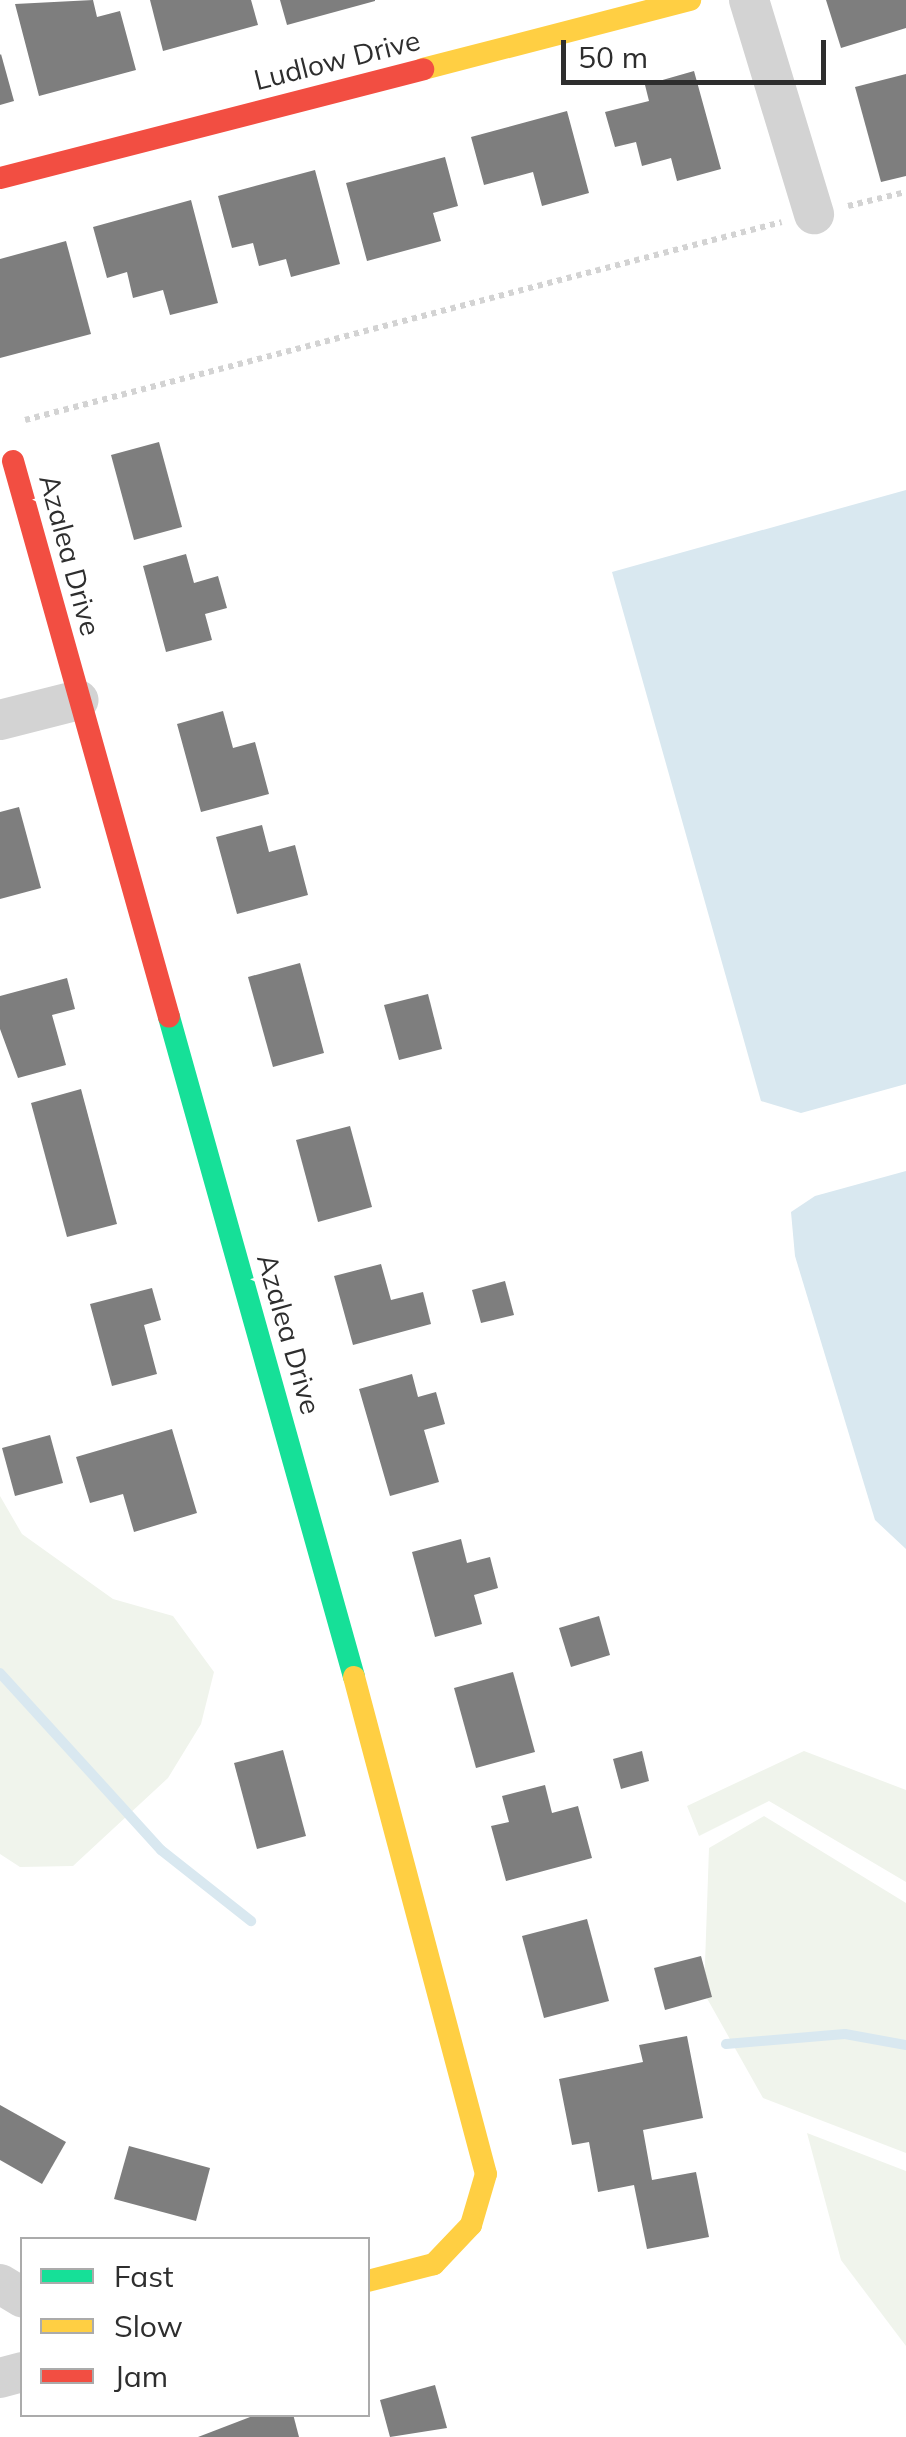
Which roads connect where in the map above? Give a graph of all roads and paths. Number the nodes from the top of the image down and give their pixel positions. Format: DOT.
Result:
graph roads {
  1 [pos="690,0"];
  2 [pos="749,0"];
  3 [pos="0,178"];
  4 [pos="906,192"];
  5 [pos="814,214"];
  6 [pos="19,422"];
  7 [pos="13,461"];
  8 [pos="79,700"];
  9 [pos="0,720"];
  10 [pos="370,2280"];
  1 -- 3 [label="street, Ludlow Drive"];
  2 -- 5 [label="street"];
  4 -- 5 [label="path"];
  5 -- 6 [label="path"];
  7 -- 8 [label="street, Azalea Drive"];
  8 -- 9 [label="street"];
  8 -- 10 [label="street, Azalea Drive"];
}
